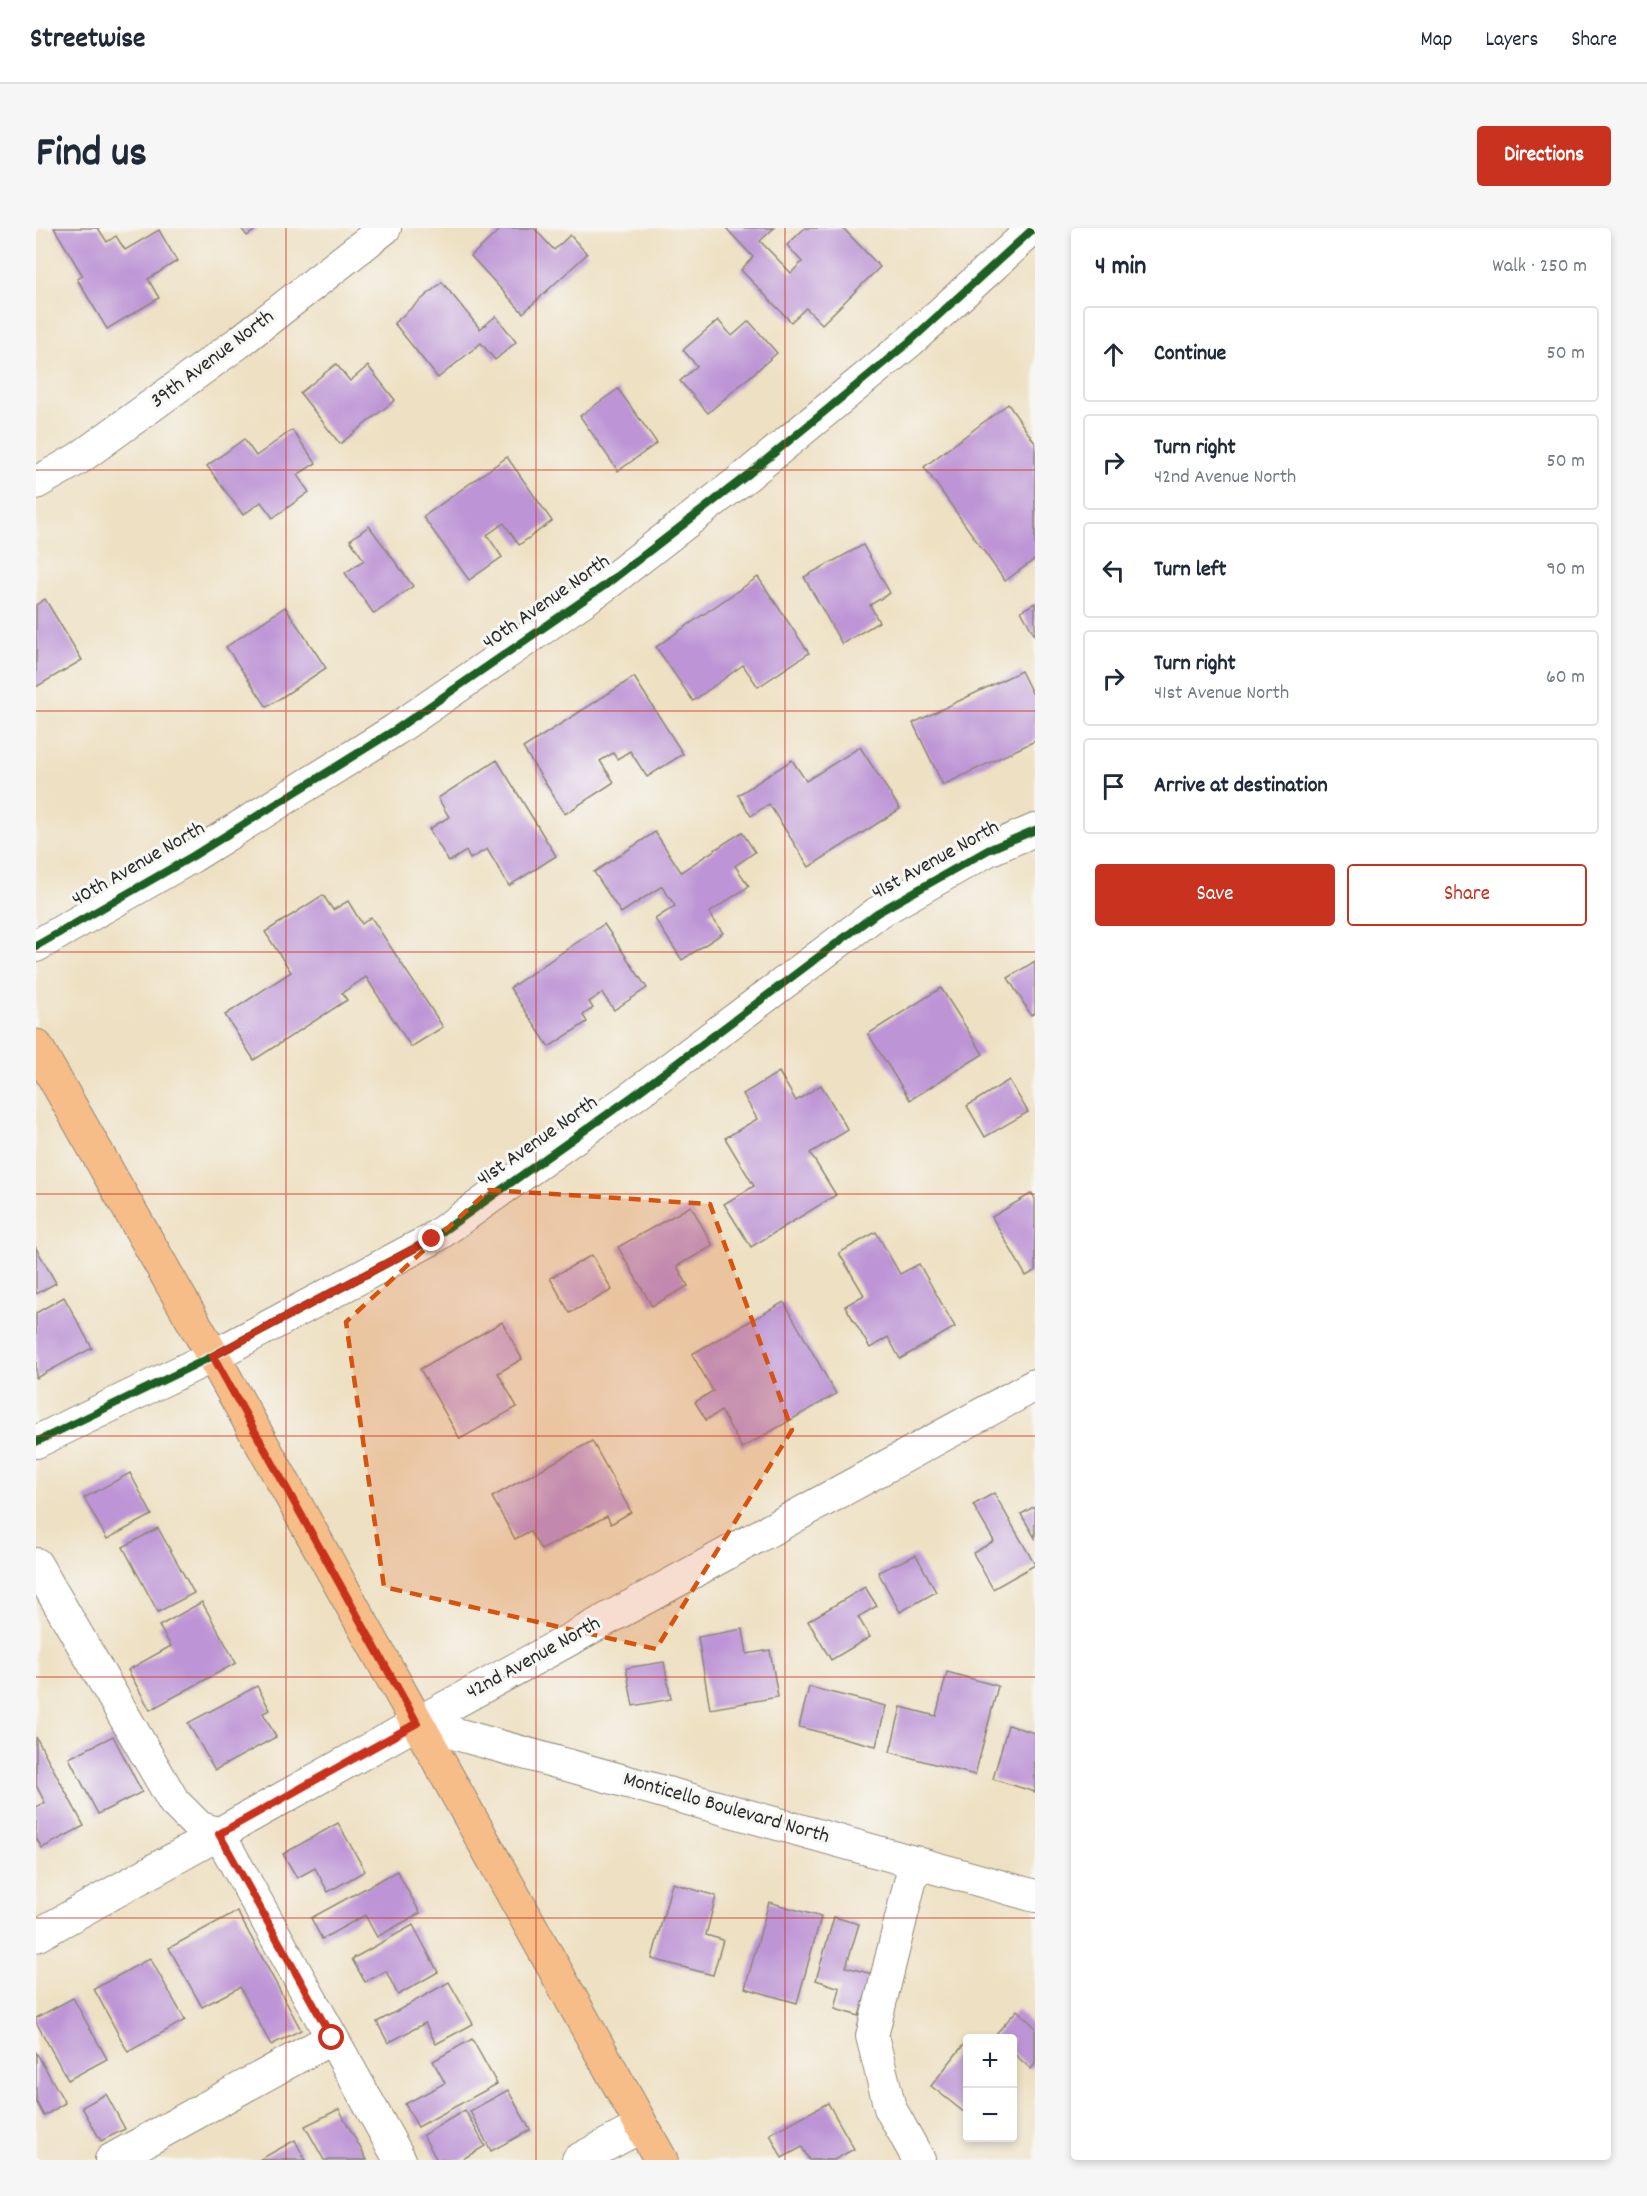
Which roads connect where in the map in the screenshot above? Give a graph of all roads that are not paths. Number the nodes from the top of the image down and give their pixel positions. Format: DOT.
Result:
graph roads {
  1 [pos="385,228"];
  2 [pos="1034,228"];
  3 [pos="36,483"];
  4 [pos="1035,830"];
  5 [pos="36,946"];
  6 [pos="36,1046"];
  7 [pos="213,1356"];
  8 [pos="1035,1385"];
  9 [pos="36,1442"];
  10 [pos="36,1564"];
  11 [pos="417,1723"];
  12 [pos="219,1834"];
  13 [pos="915,1862"];
  14 [pos="1035,1896"];
  15 [pos="36,1936"];
  16 [pos="332,2038"];
  17 [pos="642,2126"];
  18 [pos="111,2160"];
  19 [pos="400,2160"];
  20 [pos="578,2160"];
  21 [pos="661,2160"];
  22 [pos="919,2160"];
  1 -- 3 [label="street, 39th Avenue North"];
  2 -- 5 [label="street, 40th Avenue North"];
  4 -- 7 [label="street, 41st Avenue North"];
  6 -- 7 [label="main road"];
  7 -- 9 [label="street, 41st Avenue North"];
  7 -- 11 [label="main road"];
  8 -- 11 [label="street, 42nd Avenue North"];
  10 -- 12 [label="street"];
  11 -- 12 [label="street, 42nd Avenue North"];
  11 -- 13 [label="street, Monticello Boulevard North"];
  11 -- 17 [label="main road"];
  12 -- 15 [label="street, 42nd Avenue North"];
  12 -- 16 [label="street"];
  13 -- 14 [label="street, Monticello Boulevard North"];
  13 -- 22 [label="street"];
  16 -- 18 [label="street"];
  16 -- 19 [label="street"];
  17 -- 20 [label="street"];
  17 -- 21 [label="main road"];
}
